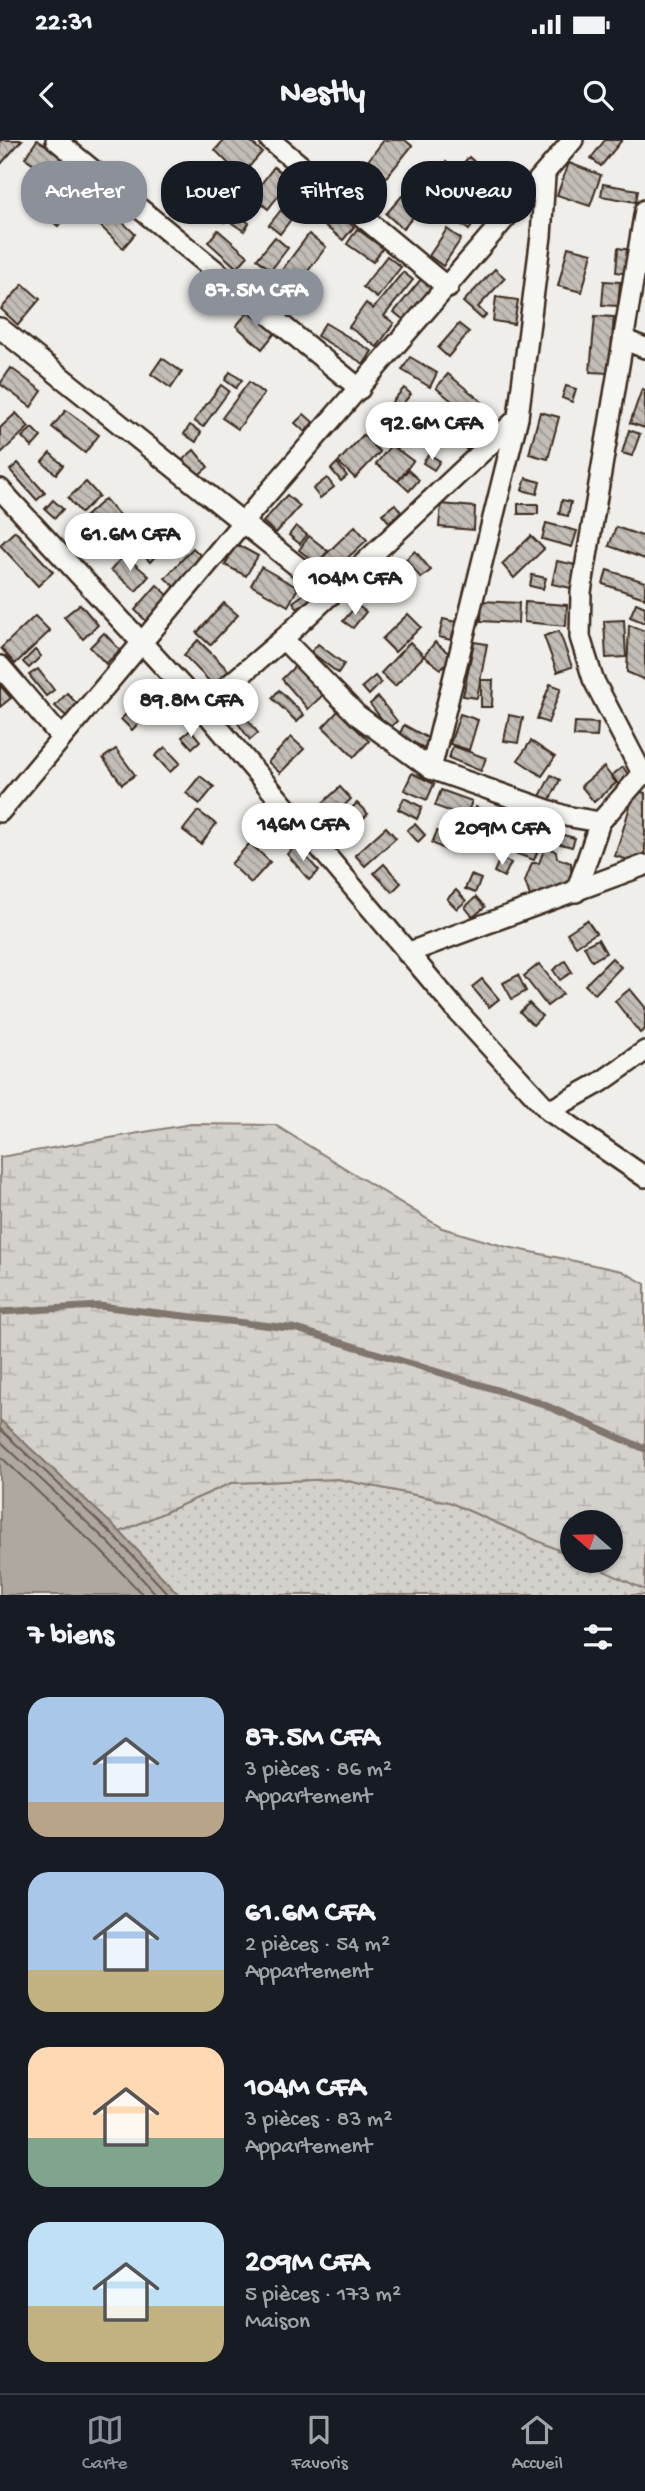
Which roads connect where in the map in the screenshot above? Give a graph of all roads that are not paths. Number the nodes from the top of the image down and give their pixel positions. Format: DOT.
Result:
graph roads {
  1 [pos="56,140"];
  2 [pos="270,140"];
  3 [pos="573,140"];
  4 [pos="545,176"];
  5 [pos="645,210"];
  6 [pos="448,288"];
  7 [pos="0,328"];
  8 [pos="625,340"];
  9 [pos="645,348"];
  10 [pos="360,388"];
  11 [pos="519,417"];
  12 [pos="0,489"];
  13 [pos="242,523"];
  14 [pos="332,594"];
  15 [pos="283,639"];
  16 [pos="140,644"];
  17 [pos="0,666"];
  18 [pos="202,708"];
  19 [pos="61,737"];
  20 [pos="430,769"];
  21 [pos="644,773"];
  22 [pos="0,812"];
  23 [pos="600,822"];
  24 [pos="644,868"];
  25 [pos="576,892"];
  26 [pos="407,953"];
  27 [pos="645,1051"];
  28 [pos="549,1111"];
  29 [pos="645,1177"];
  1 -- 10 [label="street"];
  2 -- 6 [label="street"];
  3 -- 4 [label="street"];
  4 -- 6 [label="street"];
  4 -- 11 [label="street"];
  5 -- 8 [label="street"];
  6 -- 10 [label="street"];
  7 -- 13 [label="street"];
  8 -- 9 [label="street"];
  8 -- 21 [label="street"];
  10 -- 13 [label="street"];
  11 -- 14 [label="street"];
  11 -- 20 [label="street"];
  12 -- 16 [label="street"];
  13 -- 14 [label="street"];
  13 -- 16 [label="street"];
  14 -- 15 [label="street"];
  15 -- 18 [label="street"];
  15 -- 20 [label="street"];
  16 -- 18 [label="street"];
  16 -- 19 [label="street"];
  17 -- 19 [label="street"];
  18 -- 26 [label="street"];
  19 -- 22 [label="street"];
  20 -- 23 [label="street"];
  21 -- 23 [label="street"];
  23 -- 25 [label="street"];
  24 -- 25 [label="street"];
  25 -- 26 [label="street"];
  26 -- 28 [label="street"];
  27 -- 28 [label="street"];
  28 -- 29 [label="street"];
}
